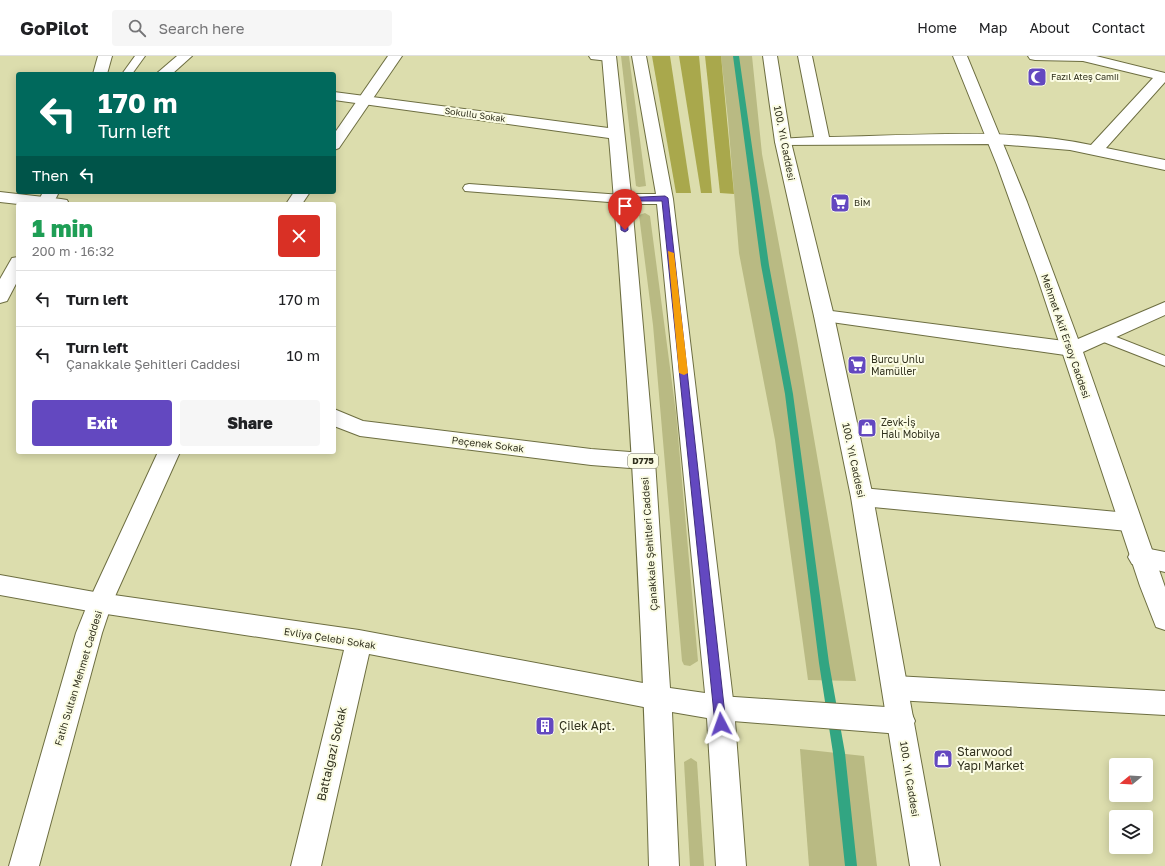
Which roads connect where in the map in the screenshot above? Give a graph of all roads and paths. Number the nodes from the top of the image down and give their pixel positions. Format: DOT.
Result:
graph roads {
  1 [pos="105,56"];
  2 [pos="140,56"];
  3 [pos="185,56"];
  4 [pos="395,56"];
  5 [pos="604,56"];
  6 [pos="639,56"];
  7 [pos="770,56"];
  8 [pos="805,56"];
  9 [pos="960,56"];
  10 [pos="1035,56"];
  11 [pos="101,72"];
  12 [pos="128,72"];
  13 [pos="165,72"];
  14 [pos="1164,77"];
  15 [pos="336,96"];
  16 [pos="364,100"];
  17 [pos="616,134"];
  18 [pos="996,139"];
  19 [pos="822,141"];
  20 [pos="336,142"];
  21 [pos="783,142"];
  22 [pos="1094,150"];
  23 [pos="1165,165"];
  24 [pos="469,188"];
  25 [pos="0,197"];
  26 [pos="665,198"];
  27 [pos="622,199"];
  28 [pos="51,200"];
  29 [pos="16,266"];
  30 [pos="0,297"];
  31 [pos="1165,308"];
  32 [pos="824,316"];
  33 [pos="1101,336"];
  34 [pos="1072,349"];
  35 [pos="1165,361"];
  36 [pos="336,418"];
  37 [pos="168,454"];
  38 [pos="643,461"];
  39 [pos="862,497"];
  40 [pos="1128,522"];
  41 [pos="1140,557"];
  42 [pos="1165,562"];
  43 [pos="0,585"];
  44 [pos="100,603"];
  45 [pos="1165,619"];
  46 [pos="359,641"];
  47 [pos="896,688"];
  48 [pos="659,698"];
  49 [pos="1165,703"];
  50 [pos="720,708"];
  51 [pos="901,721"];
  52 [pos="24,866"];
  53 [pos="306,866"];
  54 [pos="664,866"];
  55 [pos="730,866"];
  56 [pos="925,866"];
  1 -- 11 [label="street"];
  2 -- 12 [label="lane"];
  3 -- 13 [label="street"];
  4 -- 16 [label="street"];
  5 -- 17 [label="street, Çanakkale Şehitleri Caddesi / D775"];
  6 -- 26 [label="street"];
  7 -- 21 [label="street, 100. Yıl Caddesi"];
  8 -- 19 [label="street"];
  9 -- 18 [label="street, Mehmet Akif Ersoy Caddesi"];
  10 -- 14 [label="street"];
  14 -- 22 [label="street"];
  15 -- 16 [label="street, Sokullu Sokak"];
  16 -- 17 [label="street, Sokullu Sokak"];
  16 -- 20 [label="street"];
  17 -- 27 [label="street, Çanakkale Şehitleri Caddesi / D775"];
  18 -- 19 [label="street"];
  18 -- 22 [label="street"];
  18 -- 34 [label="street, Mehmet Akif Ersoy Caddesi"];
  19 -- 21 [label="street"];
  21 -- 32 [label="street, 100. Yıl Caddesi"];
  22 -- 23 [label="street"];
  24 -- 27 [label="lane"];
  25 -- 28 [label="street"];
  26 -- 27 [label="street"];
  26 -- 50 [label="street"];
  27 -- 38 [label="street, Çanakkale Şehitleri Caddesi / D775"];
  29 -- 30 [label="street"];
  31 -- 33 [label="street"];
  32 -- 34 [label="street"];
  32 -- 39 [label="street, 100. Yıl Caddesi"];
  33 -- 34 [label="street"];
  33 -- 35 [label="lane"];
  34 -- 40 [label="street, Mehmet Akif Ersoy Caddesi"];
  36 -- 38 [label="street, Peçenek Sokak"];
  37 -- 44 [label="street, Fatih Sultan Mehmet Caddesi"];
  38 -- 48 [label="street, Çanakkale Şehitleri Caddesi / D775"];
  39 -- 40 [label="street"];
  39 -- 47 [label="street, 100. Yıl Caddesi"];
  40 -- 41 [label="street, Mehmet Akif Ersoy Caddesi"];
  41 -- 42 [label="street"];
  41 -- 45 [label="street, Mehmet Akif Ersoy Caddesi"];
  43 -- 44 [label="street, Evliya Çelebi Sokak"];
  44 -- 46 [label="street, Evliya Çelebi Sokak"];
  44 -- 52 [label="street, Fatih Sultan Mehmet Caddesi"];
  46 -- 48 [label="street, Evliya Çelebi Sokak"];
  46 -- 53 [label="street, Battalgazi Sokak"];
  47 -- 49 [label="street"];
  47 -- 51 [label="street, 100. Yıl Caddesi"];
  48 -- 50 [label="street, Evliya Çelebi Sokak"];
  48 -- 54 [label="street, Çanakkale Şehitleri Caddesi / D775"];
  50 -- 51 [label="street, Evliya Çelebi Sokak"];
  50 -- 55 [label="street"];
  51 -- 56 [label="street, 100. Yıl Caddesi"];
}
